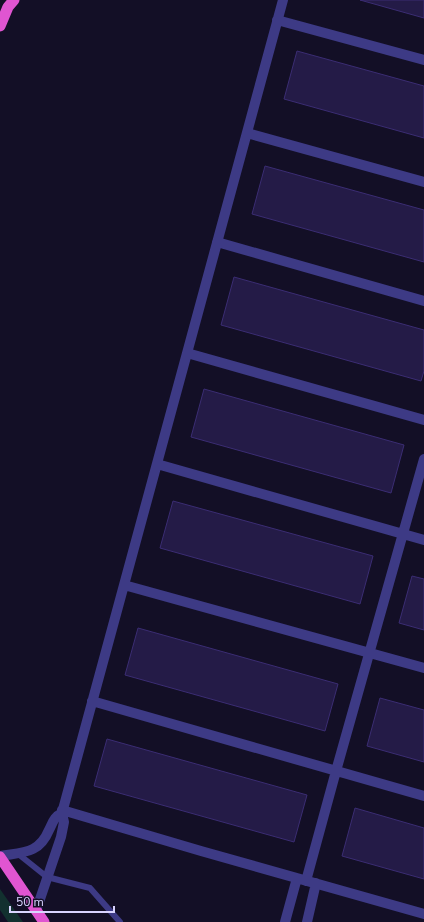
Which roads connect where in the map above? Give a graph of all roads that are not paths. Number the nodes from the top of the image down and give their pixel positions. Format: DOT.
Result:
graph roads {
  1 [pos="14,0"];
  2 [pos="283,0"];
  3 [pos="278,20"];
  4 [pos="0,26"];
  5 [pos="424,60"];
  6 [pos="247,133"];
  7 [pos="424,182"];
  8 [pos="217,242"];
  9 [pos="424,301"];
  10 [pos="187,353"];
  11 [pos="424,420"];
  12 [pos="424,459"];
  13 [pos="157,464"];
  14 [pos="403,534"];
  15 [pos="424,540"];
  16 [pos="124,585"];
  17 [pos="370,652"];
  18 [pos="424,668"];
  19 [pos="92,702"];
  20 [pos="336,771"];
  21 [pos="424,796"];
  22 [pos="62,811"];
  23 [pos="17,853"];
  24 [pos="0,856"];
  25 [pos="48,877"];
  26 [pos="307,881"];
  27 [pos="36,911"];
  28 [pos="424,914"];
  29 [pos="44,922"];
  30 [pos="120,922"];
  31 [pos="286,922"];
  32 [pos="307,922"];
  1 -- 4 [label="highway"];
  2 -- 3 [label="street"];
  3 -- 5 [label="street"];
  3 -- 6 [label="street"];
  6 -- 7 [label="street"];
  6 -- 8 [label="street"];
  8 -- 9 [label="street"];
  8 -- 10 [label="street"];
  10 -- 11 [label="street"];
  10 -- 13 [label="street"];
  12 -- 14 [label="street"];
  13 -- 14 [label="street"];
  13 -- 16 [label="street"];
  14 -- 15 [label="street"];
  14 -- 17 [label="street"];
  16 -- 17 [label="street"];
  16 -- 19 [label="street"];
  17 -- 18 [label="street"];
  17 -- 20 [label="street"];
  19 -- 20 [label="street"];
  19 -- 22 [label="street"];
  20 -- 21 [label="street"];
  20 -- 26 [label="street"];
  22 -- 23 [label="street"];
  22 -- 25 [label="street"];
  22 -- 26 [label="street"];
  23 -- 24 [label="street"];
  23 -- 25 [label="lane"];
  24 -- 27 [label="highway"];
  25 -- 27 [label="street"];
  25 -- 30 [label="lane"];
  26 -- 28 [label="street"];
  26 -- 31 [label="street"];
  26 -- 32 [label="street"];
  27 -- 29 [label="highway"];
}
